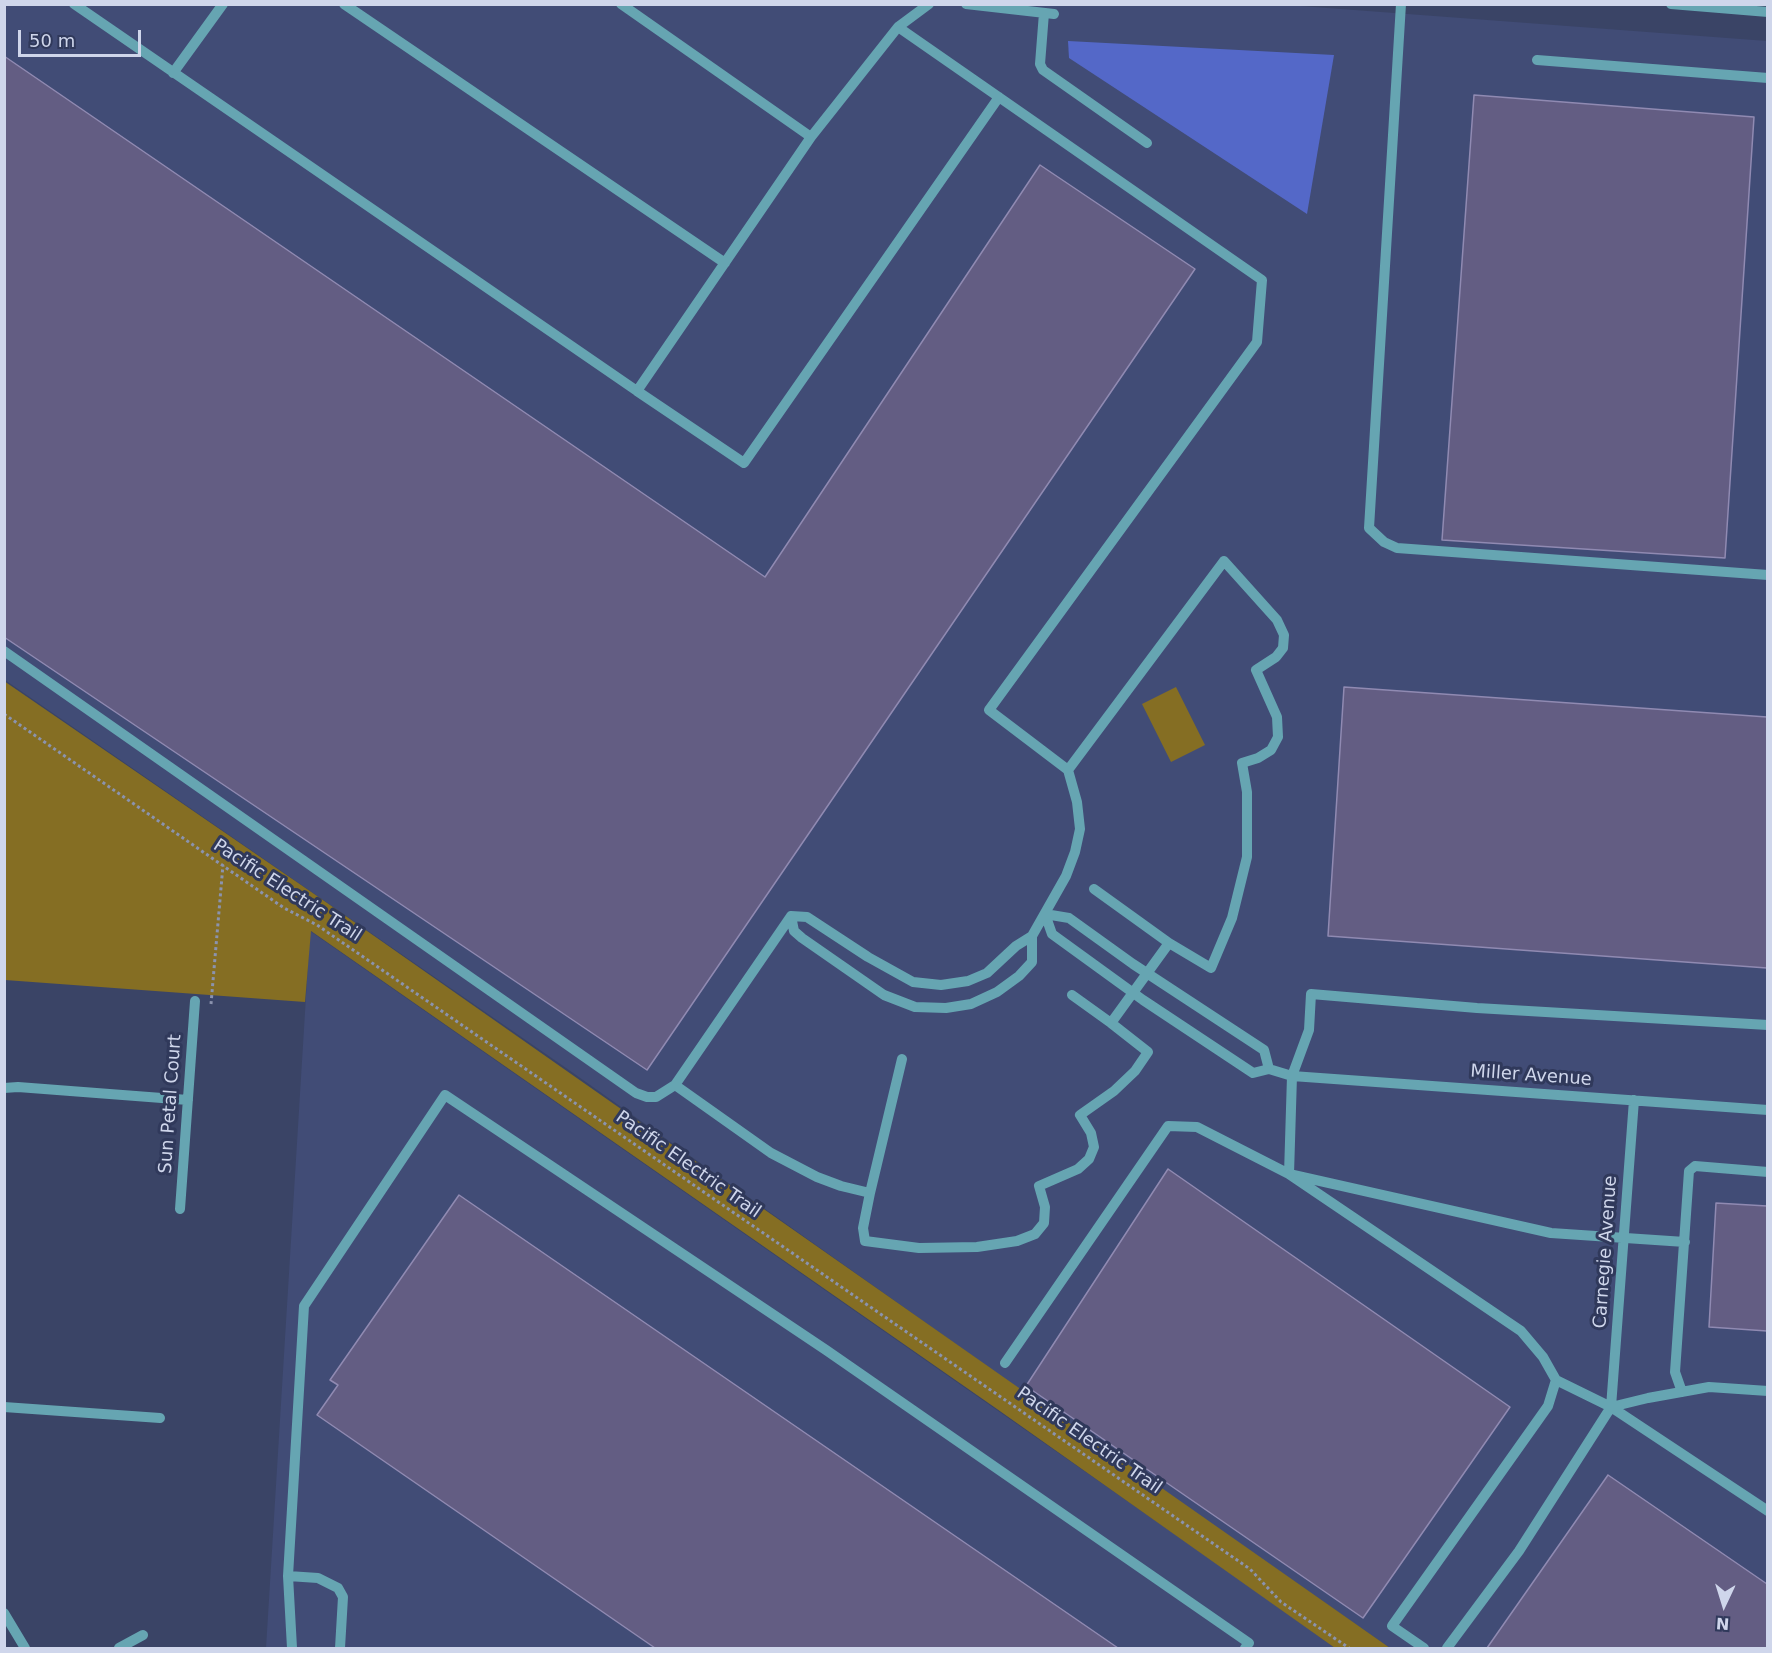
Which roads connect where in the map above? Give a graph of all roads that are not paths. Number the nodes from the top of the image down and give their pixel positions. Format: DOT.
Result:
graph roads {
  1 [pos="74,4"];
  2 [pos="223,4"];
  3 [pos="344,4"];
  4 [pos="621,4"];
  5 [pos="929,4"];
  6 [pos="966,4"];
  7 [pos="1401,4"];
  8 [pos="1671,4"];
  9 [pos="1767,12"];
  10 [pos="898,27"];
  11 [pos="1537,60"];
  12 [pos="173,73"];
  13 [pos="1767,78"];
  14 [pos="999,97"];
  15 [pos="811,137"];
  16 [pos="1148,142"];
  17 [pos="725,263"];
  18 [pos="637,392"];
  19 [pos="1767,575"];
  20 [pos="4,651"];
  21 [pos="1068,770"];
  22 [pos="1094,890"];
  23 [pos="1045,914"];
  24 [pos="791,916"];
  25 [pos="1032,936"];
  26 [pos="1169,943"];
  27 [pos="1146,972"];
  28 [pos="1133,993"];
  29 [pos="1072,995"];
  30 [pos="195,1001"];
  31 [pos="1111,1023"];
  32 [pos="1767,1025"];
  33 [pos="903,1059"];
  34 [pos="1269,1069"];
  35 [pos="1292,1076"];
  36 [pos="675,1085"];
  37 [pos="4,1088"];
  38 [pos="188,1100"];
  39 [pos="1634,1100"];
  40 [pos="1767,1110"];
  41 [pos="1767,1172"];
  42 [pos="1289,1174"];
  43 [pos="870,1193"];
  44 [pos="180,1209"];
  45 [pos="1623,1238"];
  46 [pos="1685,1242"];
  47 [pos="1005,1363"];
  48 [pos="1556,1380"];
  49 [pos="1767,1391"];
  50 [pos="1682,1392"];
  51 [pos="4,1407"];
  52 [pos="1611,1407"];
  53 [pos="160,1418"];
  54 [pos="1767,1511"];
  55 [pos="288,1576"];
  56 [pos="4,1612"];
  57 [pos="143,1635"];
  58 [pos="25,1648"];
  59 [pos="119,1648"];
  60 [pos="292,1648"];
  61 [pos="340,1648"];
  62 [pos="1245,1648"];
  63 [pos="1424,1648"];
  64 [pos="1448,1648"];
  1 -- 12 [label="street"];
  2 -- 12 [label="street"];
  3 -- 17 [label="street"];
  4 -- 15 [label="street"];
  5 -- 10 [label="street"];
  6 -- 16 [label="street"];
  7 -- 19 [label="street"];
  8 -- 9 [label="street"];
  10 -- 14 [label="street"];
  10 -- 15 [label="street"];
  11 -- 13 [label="street"];
  12 -- 18 [label="street"];
  14 -- 18 [label="street"];
  14 -- 21 [label="street"];
  15 -- 17 [label="street"];
  17 -- 18 [label="street"];
  20 -- 36 [label="street"];
  21 -- 23 [label="street"];
  21 -- 26 [label="street"];
  22 -- 26 [label="street"];
  23 -- 25 [label="street"];
  23 -- 27 [label="street"];
  23 -- 28 [label="street, Miller Avenue"];
  24 -- 25 [label="street"];
  24 -- 25 [label="street"];
  24 -- 36 [label="street"];
  26 -- 27 [label="street"];
  27 -- 28 [label="street"];
  27 -- 34 [label="street"];
  28 -- 31 [label="street"];
  28 -- 34 [label="street, Miller Avenue"];
  29 -- 31 [label="street"];
  30 -- 38 [label="street, Sun Petal Court"];
  31 -- 43 [label="street"];
  32 -- 35 [label="street"];
  33 -- 43 [label="street"];
  34 -- 35 [label="street, Miller Avenue"];
  35 -- 39 [label="street, Miller Avenue"];
  35 -- 42 [label="street"];
  36 -- 43 [label="street"];
  37 -- 38 [label="street"];
  38 -- 44 [label="street, Sun Petal Court"];
  39 -- 40 [label="street, Miller Avenue"];
  39 -- 45 [label="street, Carnegie Avenue"];
  41 -- 46 [label="street"];
  42 -- 45 [label="street"];
  42 -- 47 [label="street"];
  42 -- 48 [label="street"];
  45 -- 46 [label="street"];
  45 -- 52 [label="street, Carnegie Avenue"];
  46 -- 50 [label="street"];
  48 -- 52 [label="street"];
  48 -- 63 [label="street"];
  49 -- 50 [label="street"];
  50 -- 52 [label="street"];
  51 -- 53 [label="street"];
  52 -- 54 [label="street"];
  52 -- 64 [label="street"];
  55 -- 60 [label="street"];
  55 -- 61 [label="street"];
  55 -- 62 [label="street"];
  56 -- 58 [label="street"];
  57 -- 59 [label="street"];
}
